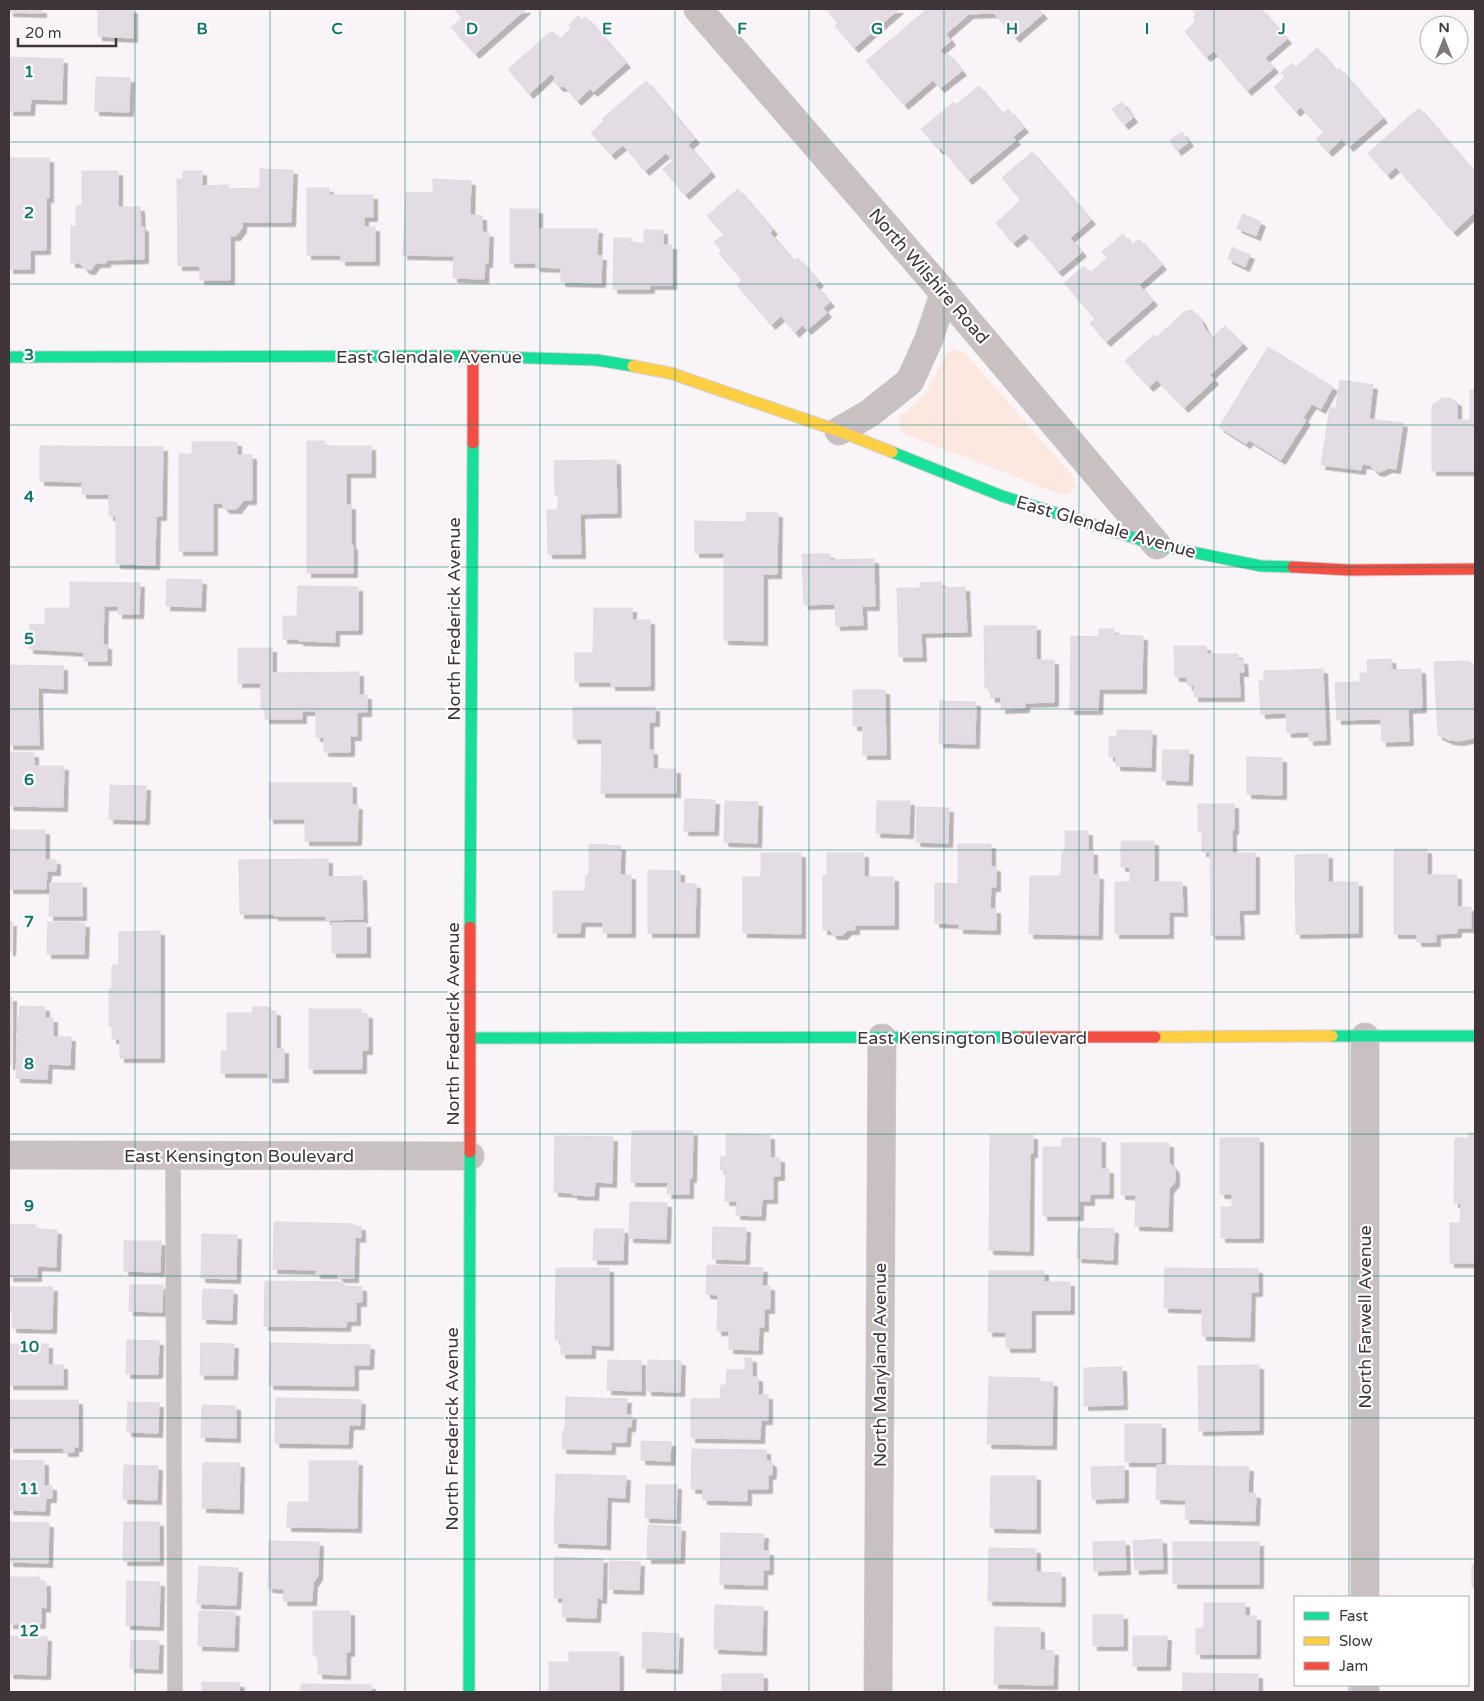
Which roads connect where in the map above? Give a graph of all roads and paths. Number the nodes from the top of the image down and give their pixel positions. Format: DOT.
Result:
graph roads {
  1 [pos="698,9"];
  2 [pos="944,293"];
  3 [pos="473,356"];
  4 [pos="9,357"];
  5 [pos="839,431"];
  6 [pos="1157,545"];
  7 [pos="1475,569"];
  8 [pos="1475,1036"];
  9 [pos="1365,1037"];
  10 [pos="470,1038"];
  11 [pos="882,1038"];
  12 [pos="9,1155"];
  13 [pos="173,1156"];
  14 [pos="470,1156"];
  15 [pos="1365,1596"];
  16 [pos="175,1692"];
  17 [pos="469,1692"];
  18 [pos="878,1692"];
  1 -- 2 [label="street, North Wilshire Road"];
  2 -- 5 [label="street"];
  2 -- 6 [label="street, North Wilshire Road"];
  3 -- 4 [label="street, East Glendale Avenue"];
  3 -- 5 [label="street, East Glendale Avenue"];
  3 -- 10 [label="street, North Frederick Avenue"];
  5 -- 6 [label="street, East Glendale Avenue"];
  6 -- 7 [label="street, East Glendale Avenue"];
  8 -- 9 [label="street, East Kensington Boulevard"];
  9 -- 11 [label="street, East Kensington Boulevard"];
  9 -- 15 [label="street, North Farwell Avenue"];
  10 -- 11 [label="street, East Kensington Boulevard"];
  10 -- 14 [label="street, North Frederick Avenue"];
  11 -- 18 [label="street, North Maryland Avenue"];
  12 -- 13 [label="street, East Kensington Boulevard"];
  13 -- 14 [label="street, East Kensington Boulevard"];
  13 -- 16 [label="lane"];
  14 -- 17 [label="street, North Frederick Avenue"];
}
